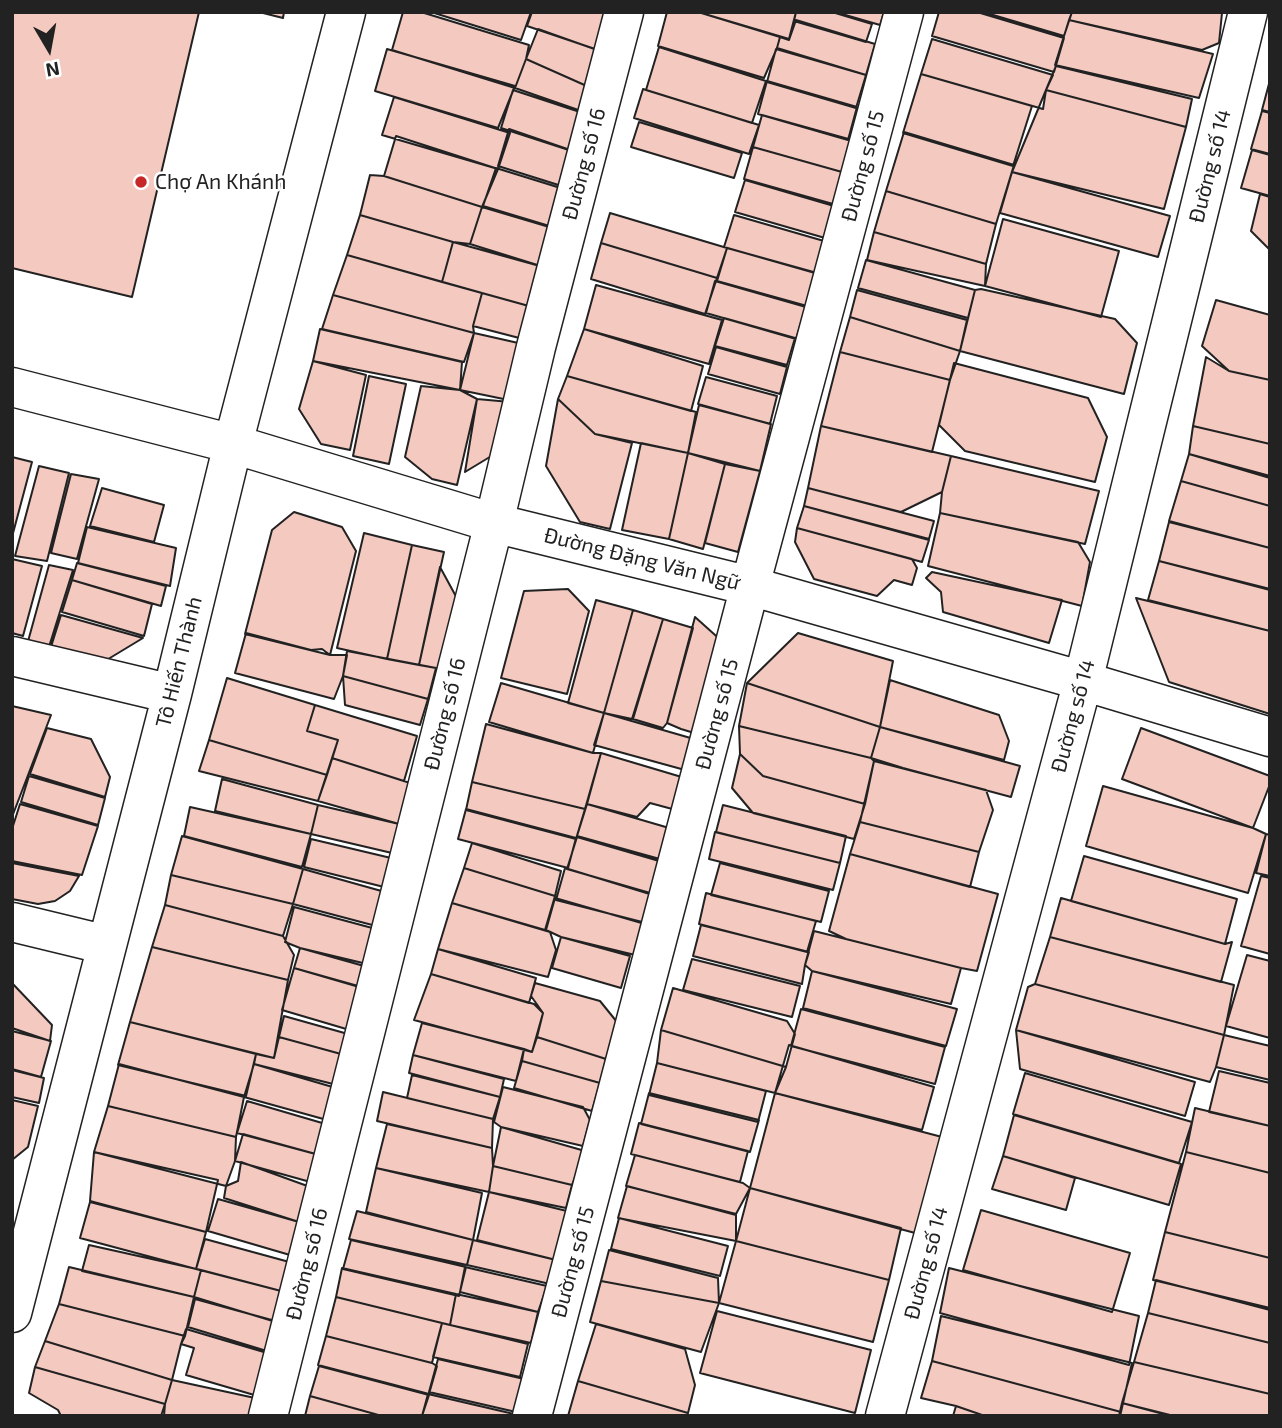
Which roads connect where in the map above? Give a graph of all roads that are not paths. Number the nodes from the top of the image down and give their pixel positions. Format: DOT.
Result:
graph roads {
  1 [pos="346,12"];
  2 [pos="624,12"];
  3 [pos="904,12"];
  4 [pos="1248,12"];
  5 [pos="12,387"];
  6 [pos="233,444"];
  7 [pos="494,523"];
  8 [pos="750,586"];
  9 [pos="12,656"];
  10 [pos="1083,681"];
  11 [pos="172,694"];
  12 [pos="1270,737"];
  13 [pos="12,922"];
  14 [pos="107,945"];
  15 [pos="27,1198"];
  16 [pos="12,1313"];
  17 [pos="268,1416"];
  18 [pos="533,1416"];
  19 [pos="885,1416"];
  1 -- 6 [label="street, Tô Hiến Thành"];
  2 -- 7 [label="street, Đường số 16"];
  3 -- 8 [label="street, Đường số 15"];
  4 -- 10 [label="street, Đường số 14"];
  5 -- 6 [label="street, Đường Đặng Văn Ngữ"];
  6 -- 7 [label="street, Đường Đặng Văn Ngữ"];
  6 -- 11 [label="street, Tô Hiến Thành"];
  7 -- 8 [label="street, Đường Đặng Văn Ngữ"];
  7 -- 17 [label="street, Đường số 16"];
  8 -- 10 [label="street, Đường Đặng Văn Ngữ"];
  8 -- 18 [label="street, Đường số 15"];
  9 -- 11 [label="street"];
  10 -- 12 [label="street, Đường Đặng Văn Ngữ"];
  10 -- 19 [label="street, Đường số 14"];
  11 -- 14 [label="street, Tô Hiến Thành"];
  13 -- 14 [label="street"];
  14 -- 15 [label="street, Tô Hiến Thành"];
  15 -- 16 [label="street, Tô Hiến Thành"];
}
